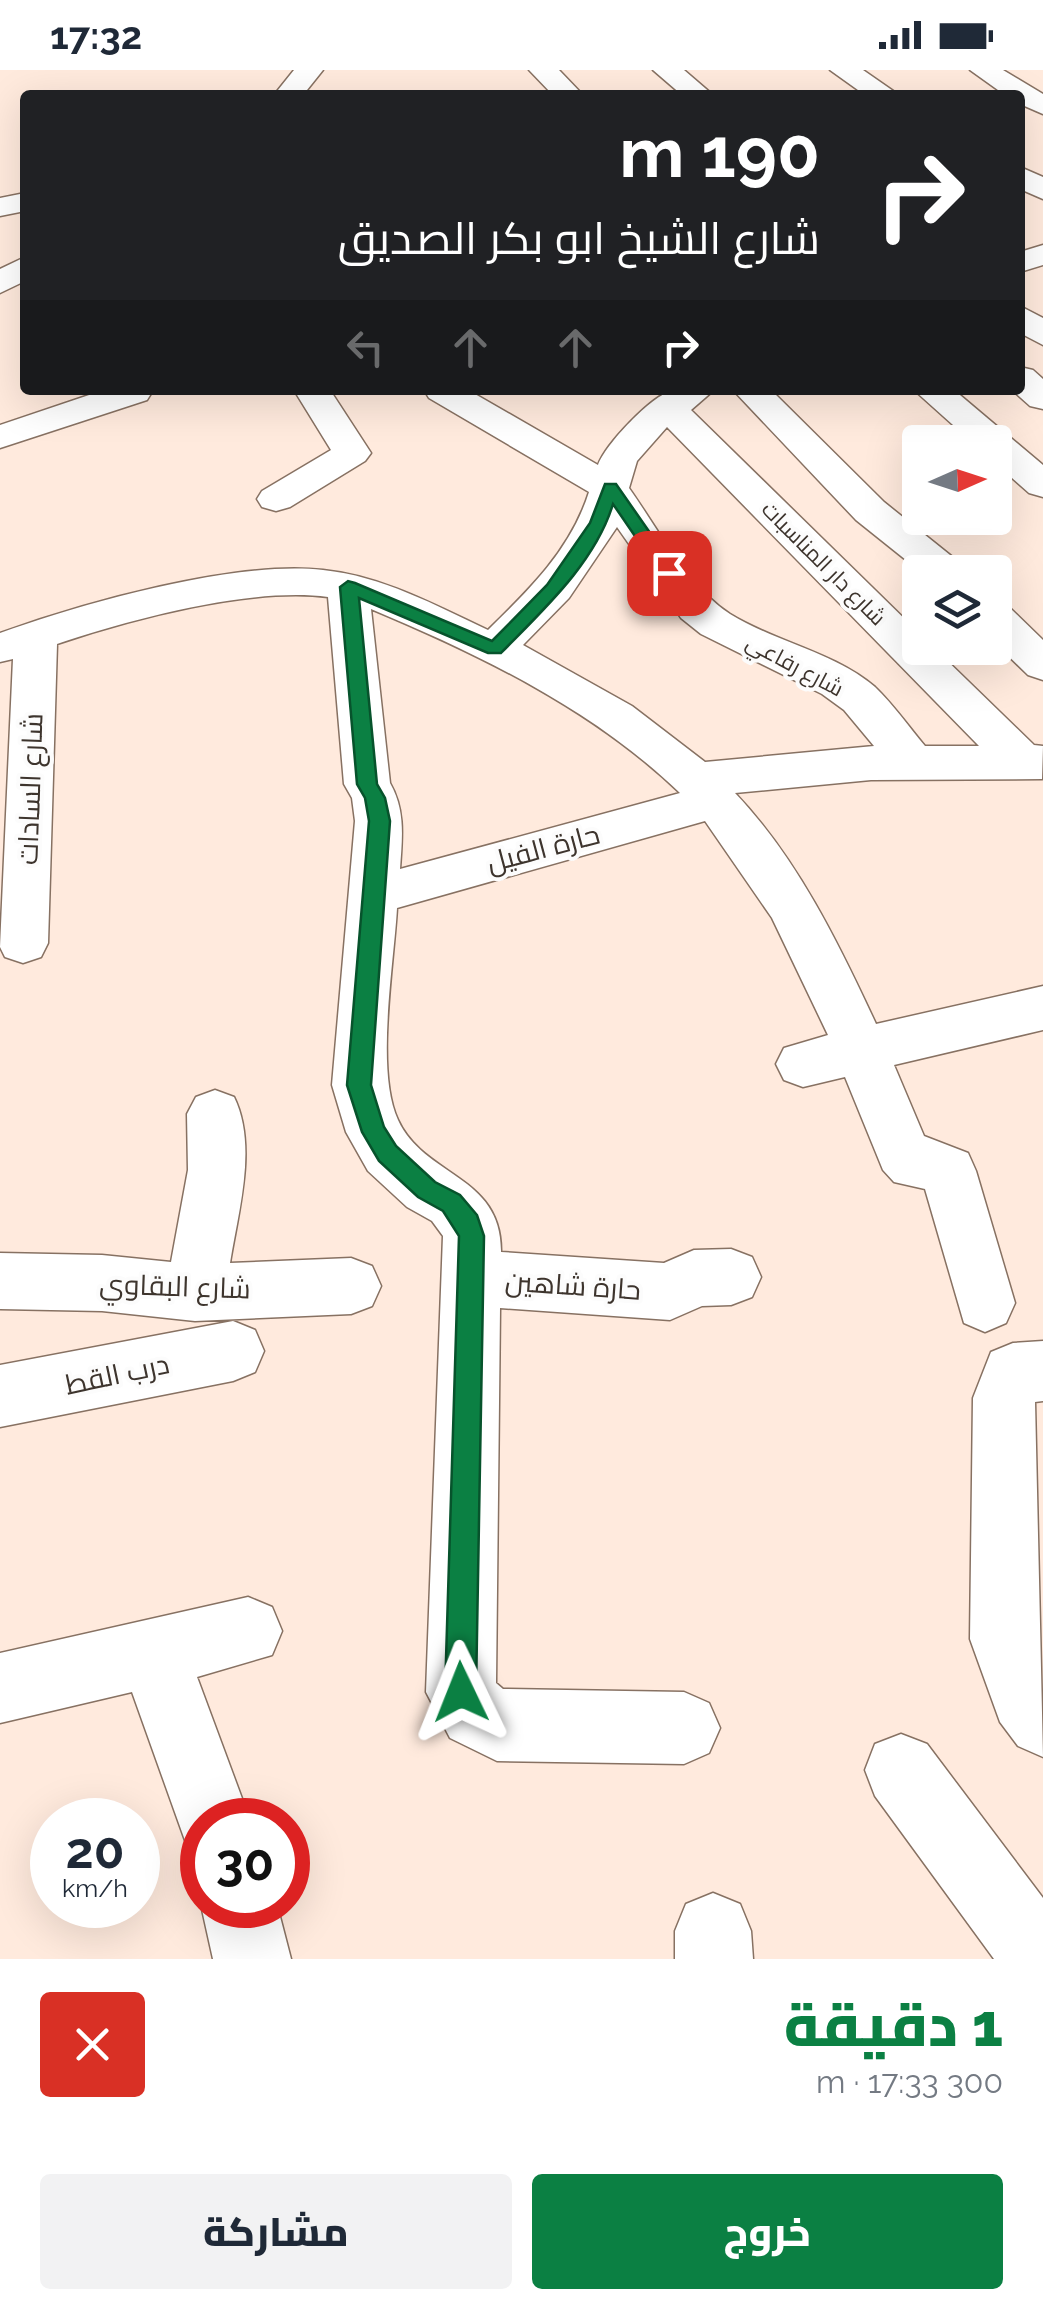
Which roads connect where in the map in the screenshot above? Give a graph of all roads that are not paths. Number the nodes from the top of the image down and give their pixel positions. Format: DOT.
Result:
graph roads {
  1 [pos="309,70"];
  2 [pos="543,70"];
  3 [pos="666,70"];
  4 [pos="984,70"];
  5 [pos="292,90"];
  6 [pos="564,90"];
  7 [pos="693,90"];
  8 [pos="1017,90"];
  9 [pos="125,395"];
  10 [pos="315,395"];
  11 [pos="451,395"];
  12 [pos="756,395"];
  13 [pos="938,395"];
  14 [pos="677,397"];
  15 [pos="973,425"];
  16 [pos="0,438"];
  17 [pos="1012,458"];
  18 [pos="1043,485"];
  19 [pos="610,488"];
  20 [pos="276,499"];
  21 [pos="925,555"];
  22 [pos="348,587"];
  23 [pos="1012,634"];
  24 [pos="18,642"];
  25 [pos="494,649"];
  26 [pos="1043,664"];
  27 [pos="1032,761"];
  28 [pos="914,764"];
  29 [pos="705,790"];
  30 [pos="372,896"];
  31 [pos="23,944"];
  32 [pos="1043,1008"];
  33 [pos="862,1050"];
  34 [pos="803,1064"];
  35 [pos="216,1114"];
  36 [pos="730,1277"];
  37 [pos="470,1278"];
  38 [pos="0,1282"];
  39 [pos="350,1286"];
  40 [pos="195,1293"];
  41 [pos="985,1303"];
  42 [pos="233,1351"];
  43 [pos="1043,1372"];
  44 [pos="0,1396"];
  45 [pos="248,1631"];
  46 [pos="154,1654"];
  47 [pos="0,1688"];
  48 [pos="1043,1722"];
  49 [pos="684,1728"];
  50 [pos="902,1770"];
  51 [pos="205,1798"];
  52 [pos="245,1928"];
  53 [pos="252,1959"];
  54 [pos="1041,1959"];
  1 -- 5 [label="street"];
  2 -- 6 [label="street"];
  3 -- 7 [label="street"];
  4 -- 8 [label="street"];
  9 -- 16 [label="street"];
  10 -- 20 [label="street"];
  11 -- 19 [label="street, شارع رفاعي"];
  12 -- 21 [label="street"];
  13 -- 15 [label="street"];
  14 -- 19 [label="street"];
  14 -- 27 [label="street, شارع دار المناسبات"];
  17 -- 18 [label="street"];
  19 -- 25 [label="street"];
  19 -- 28 [label="street, شارع رفاعي"];
  22 -- 24 [label="street"];
  22 -- 25 [label="street"];
  22 -- 30 [label="street"];
  23 -- 26 [label="street"];
  24 -- 31 [label="street, شارع السادات"];
  25 -- 29 [label="street"];
  27 -- 28 [label="street, حارة الفيل"];
  28 -- 29 [label="street, حارة الفيل"];
  29 -- 30 [label="street, حارة الفيل"];
  29 -- 33 [label="street"];
  30 -- 37 [label="street"];
  32 -- 33 [label="street"];
  33 -- 34 [label="street"];
  33 -- 41 [label="street"];
  35 -- 40 [label="street"];
  36 -- 37 [label="street, حارة شاهين"];
  37 -- 49 [label="street"];
  38 -- 40 [label="street, شارع البقاوي"];
  39 -- 40 [label="street, شارع البقاوي"];
  42 -- 44 [label="street, درب القط"];
  43 -- 48 [label="street"];
  45 -- 46 [label="street"];
  46 -- 47 [label="street"];
  46 -- 51 [label="street"];
  50 -- 54 [label="street"];
  52 -- 53 [label="street"];
}
